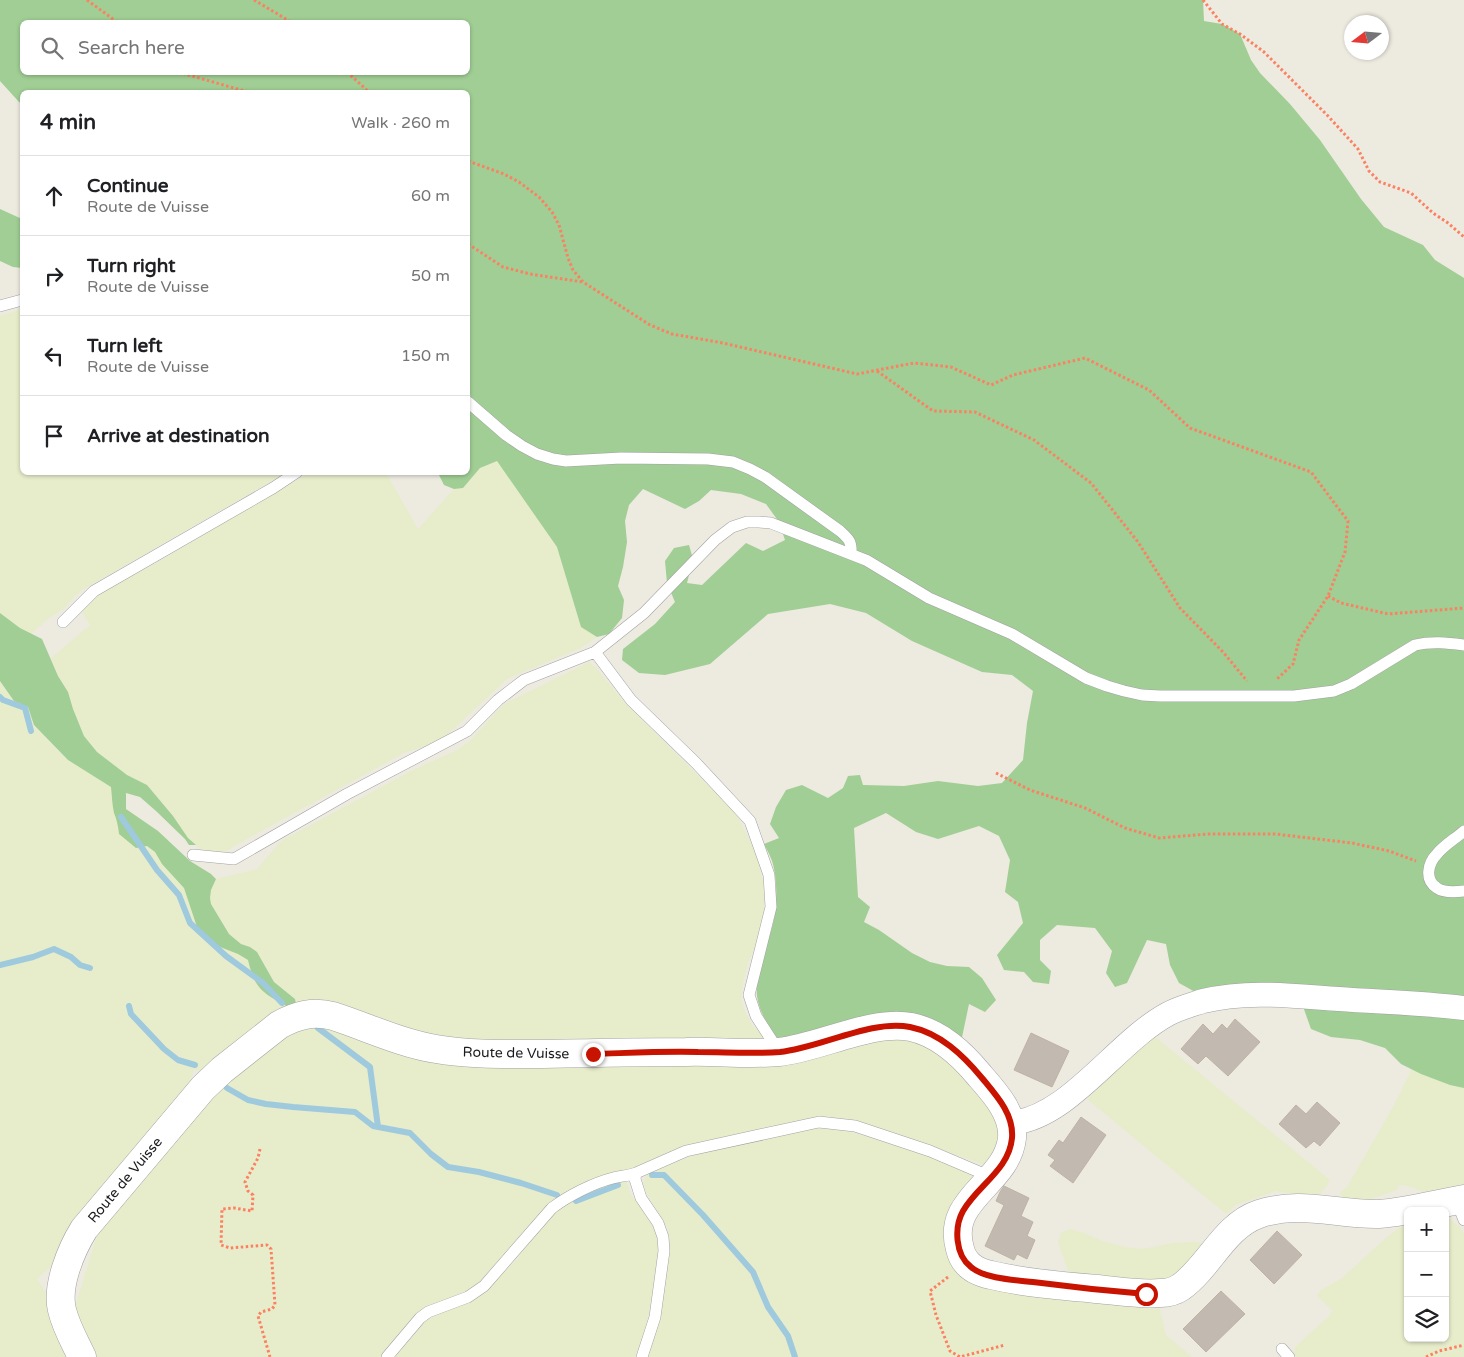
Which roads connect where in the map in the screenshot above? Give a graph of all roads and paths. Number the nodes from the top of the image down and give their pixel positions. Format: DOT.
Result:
graph roads {
  1 [pos="87,0"];
  2 [pos="254,0"];
  3 [pos="1203,0"];
  4 [pos="114,20"];
  5 [pos="288,20"];
  6 [pos="188,75"];
  7 [pos="350,75"];
  8 [pos="241,90"];
  9 [pos="367,90"];
  10 [pos="470,162"];
  11 [pos="1464,237"];
  12 [pos="470,245"];
  13 [pos="583,282"];
  14 [pos="20,301"];
  15 [pos="0,306"];
  16 [pos="877,371"];
  17 [pos="470,404"];
  18 [pos="292,475"];
  19 [pos="851,554"];
  20 [pos="1328,596"];
  21 [pos="1464,608"];
  22 [pos="63,622"];
  23 [pos="1464,645"];
  24 [pos="595,652"];
  25 [pos="1260,696"];
  26 [pos="996,773"];
  27 [pos="1464,831"];
  28 [pos="193,855"];
  29 [pos="1429,865"];
  30 [pos="1464,891"];
  31 [pos="1464,1008"];
  32 [pos="779,1052"];
  33 [pos="1011,1123"];
  34 [pos="260,1150"];
  35 [pos="636,1174"];
  36 [pos="992,1177"];
  37 [pos="1461,1206"];
  38 [pos="967,1263"];
  39 [pos="1005,1345"];
  40 [pos="1464,1345"];
  41 [pos="82,1357"];
  42 [pos="270,1357"];
  43 [pos="387,1357"];
  44 [pos="642,1357"];
  45 [pos="1426,1357"];
  1 -- 4 [label="path"];
  2 -- 5 [label="path"];
  3 -- 11 [label="path"];
  6 -- 8 [label="path"];
  7 -- 9 [label="path"];
  10 -- 13 [label="path"];
  12 -- 13 [label="path"];
  13 -- 16 [label="path"];
  14 -- 15 [label="lane"];
  16 -- 20 [label="path"];
  16 -- 25 [label="path"];
  17 -- 19 [label="lane"];
  18 -- 22 [label="lane"];
  19 -- 24 [label="lane"];
  19 -- 25 [label="lane"];
  20 -- 21 [label="path"];
  20 -- 25 [label="path"];
  23 -- 25 [label="lane"];
  24 -- 28 [label="lane"];
  24 -- 32 [label="lane"];
  26 -- 29 [label="path"];
  27 -- 29 [label="lane"];
  29 -- 30 [label="lane"];
  31 -- 33 [label="street"];
  32 -- 33 [label="street, Route de Vuisse"];
  32 -- 41 [label="street, Route de Vuisse"];
  33 -- 36 [label="street"];
  34 -- 42 [label="path"];
  35 -- 36 [label="lane"];
  35 -- 43 [label="lane"];
  35 -- 44 [label="lane"];
  36 -- 38 [label="street"];
  37 -- 38 [label="street"];
  38 -- 39 [label="path"];
  40 -- 45 [label="path"];
}
